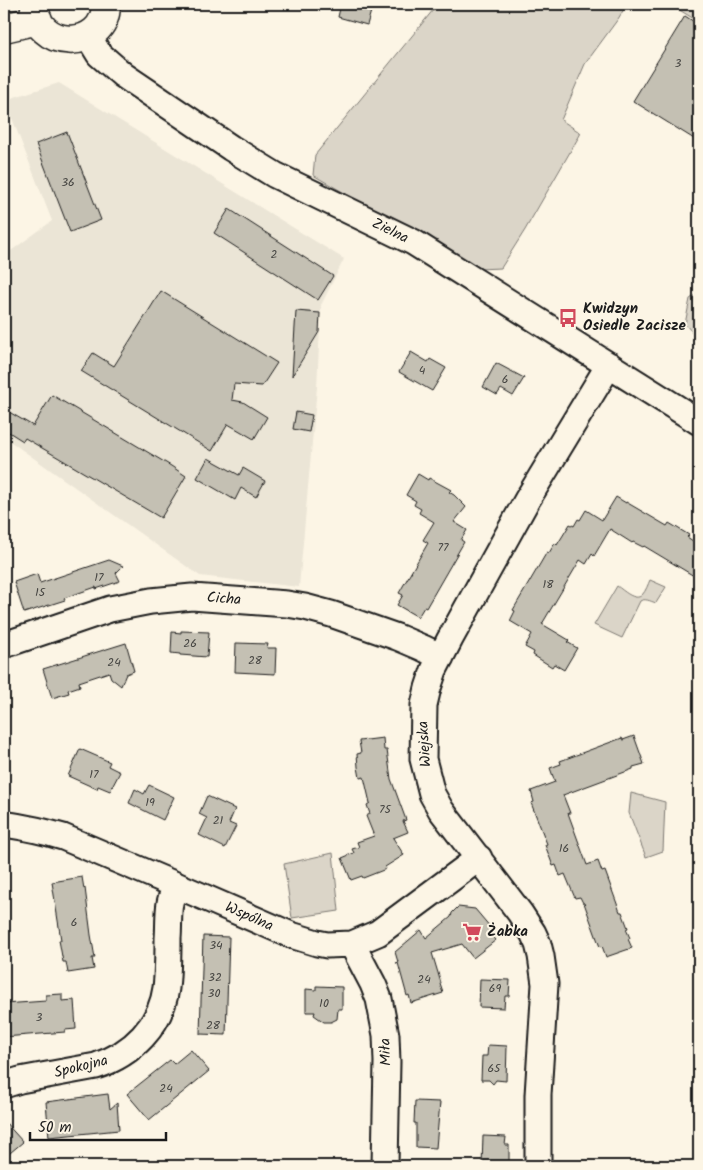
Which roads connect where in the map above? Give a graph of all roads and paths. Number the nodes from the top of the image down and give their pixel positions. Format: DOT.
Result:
graph roads {
  1 [pos="106,4"];
  2 [pos="36,12"];
  3 [pos="4,28"];
  4 [pos="88,36"];
  5 [pos="609,365"];
  6 [pos="699,422"];
  7 [pos="4,645"];
  8 [pos="441,657"];
  9 [pos="4,824"];
  10 [pos="479,858"];
  11 [pos="176,885"];
  12 [pos="352,944"];
  13 [pos="4,1085"];
  14 [pos="385,1166"];
  15 [pos="538,1166"];
  1 -- 4 [label="main road"];
  2 -- 3 [label="main road"];
  2 -- 4 [label="main road"];
  4 -- 5 [label="street, Zielna"];
  5 -- 6 [label="street, Zielna"];
  5 -- 8 [label="street, Wiejska"];
  7 -- 8 [label="street, Cicha"];
  8 -- 10 [label="street, Wiejska"];
  9 -- 11 [label="street, Wspólna"];
  10 -- 12 [label="street, Wspólna"];
  10 -- 15 [label="street, Wiejska"];
  11 -- 12 [label="street, Wspólna"];
  11 -- 13 [label="street, Spokojna"];
  12 -- 14 [label="street, Miła"];
}
